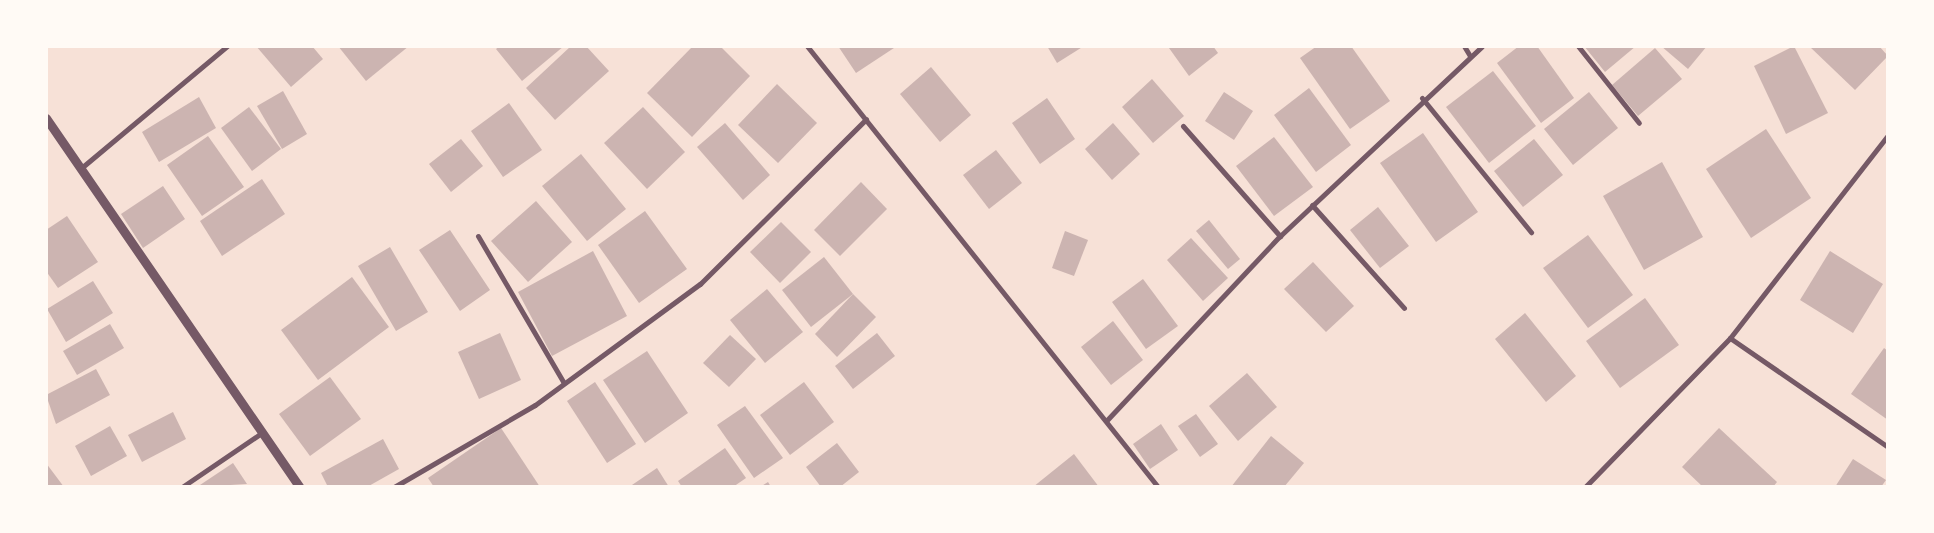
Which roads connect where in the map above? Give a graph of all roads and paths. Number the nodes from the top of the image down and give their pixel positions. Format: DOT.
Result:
graph roads {
  1 [pos="227,46"];
  2 [pos="807,46"];
  3 [pos="1464,46"];
  4 [pos="1482,46"];
  5 [pos="1578,46"];
  6 [pos="1470,56"];
  7 [pos="1422,98"];
  8 [pos="46,118"];
  9 [pos="866,119"];
  10 [pos="1640,123"];
  11 [pos="1183,126"];
  12 [pos="1888,135"];
  13 [pos="80,169"];
  14 [pos="1312,205"];
  15 [pos="1531,232"];
  16 [pos="478,236"];
  17 [pos="1280,236"];
  18 [pos="1404,308"];
  19 [pos="1730,338"];
  20 [pos="564,383"];
  21 [pos="1107,420"];
  22 [pos="263,432"];
  23 [pos="1888,447"];
  24 [pos="182,487"];
  25 [pos="300,487"];
  26 [pos="394,487"];
  27 [pos="1158,487"];
  28 [pos="1584,487"];
  1 -- 13 [label="street"];
  2 -- 9 [label="street"];
  3 -- 6 [label="street"];
  4 -- 6 [label="street"];
  5 -- 10 [label="street"];
  6 -- 7 [label="street"];
  7 -- 14 [label="street"];
  7 -- 15 [label="street"];
  8 -- 13 [label="street"];
  9 -- 20 [label="street"];
  9 -- 21 [label="street"];
  11 -- 17 [label="street"];
  12 -- 19 [label="street"];
  13 -- 22 [label="street"];
  14 -- 17 [label="street"];
  14 -- 18 [label="street"];
  16 -- 20 [label="street"];
  17 -- 21 [label="street"];
  19 -- 23 [label="street"];
  19 -- 28 [label="street"];
  20 -- 26 [label="street"];
  21 -- 27 [label="street"];
  22 -- 24 [label="street"];
  22 -- 25 [label="street"];
}
